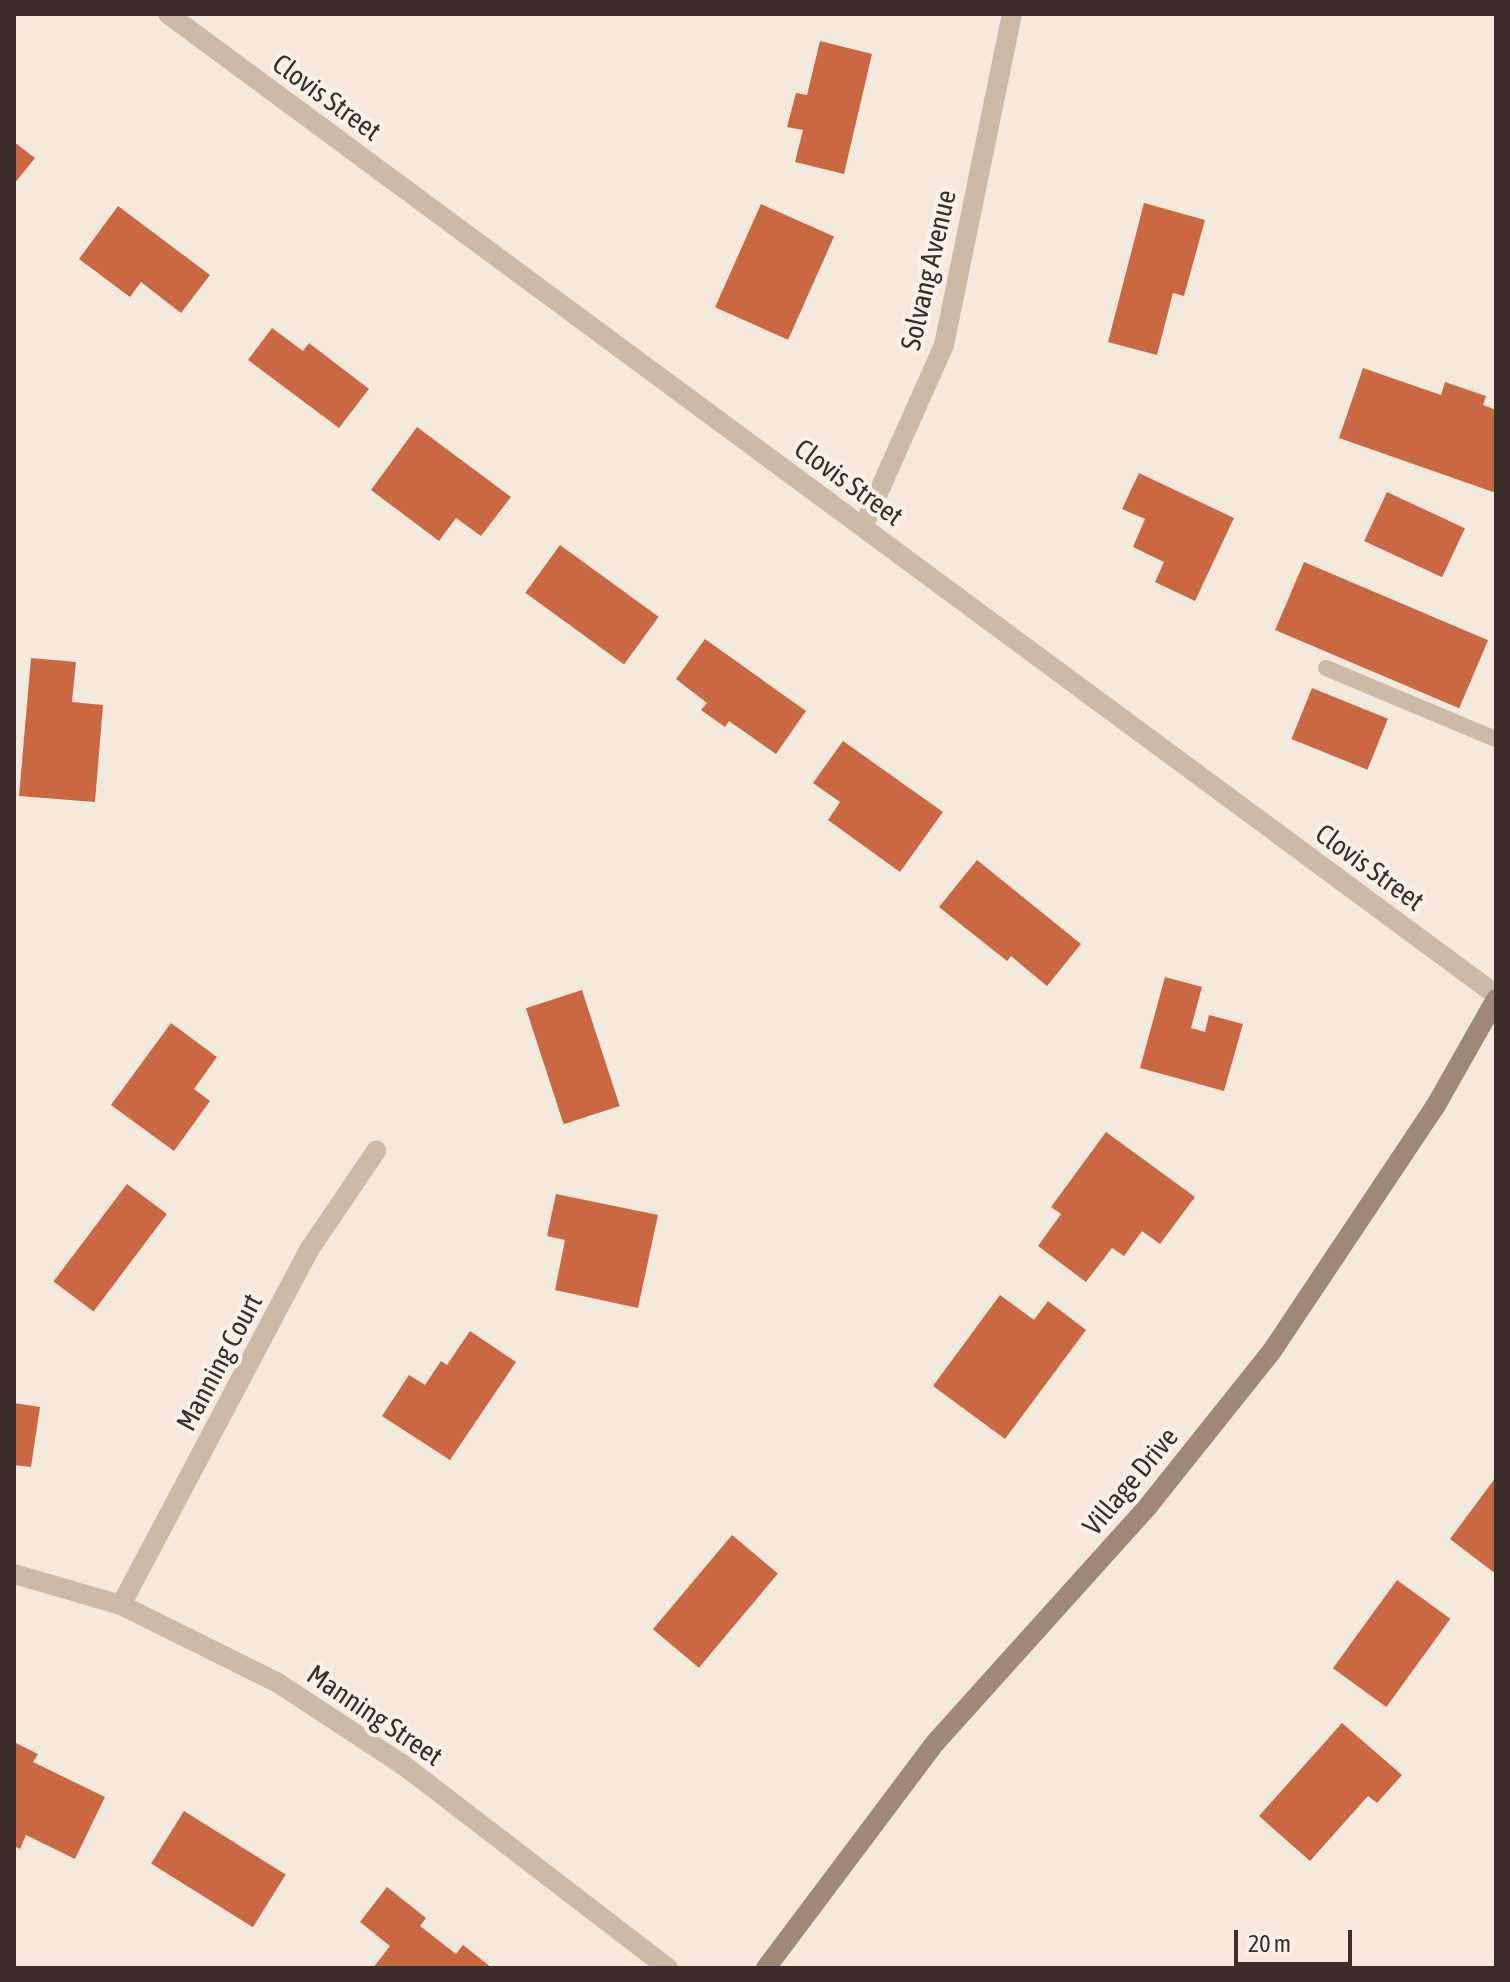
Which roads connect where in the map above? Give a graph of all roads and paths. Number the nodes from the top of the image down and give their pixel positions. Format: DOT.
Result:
graph roads {
  1 [pos="168,14"];
  2 [pos="1012,14"];
  3 [pos="863,527"];
  4 [pos="1326,668"];
  5 [pos="1496,739"];
  6 [pos="1496,997"];
  7 [pos="376,1151"];
  8 [pos="14,1574"];
  9 [pos="121,1605"];
  10 [pos="668,1968"];
  11 [pos="766,1968"];
  1 -- 3 [label="street, Clovis Street"];
  2 -- 3 [label="street, Solvang Avenue"];
  3 -- 6 [label="street, Clovis Street"];
  4 -- 5 [label="lane"];
  6 -- 11 [label="main road, Village Drive"];
  7 -- 9 [label="street, Manning Court"];
  8 -- 9 [label="street, Manning Street"];
  9 -- 10 [label="street, Manning Street"];
}
